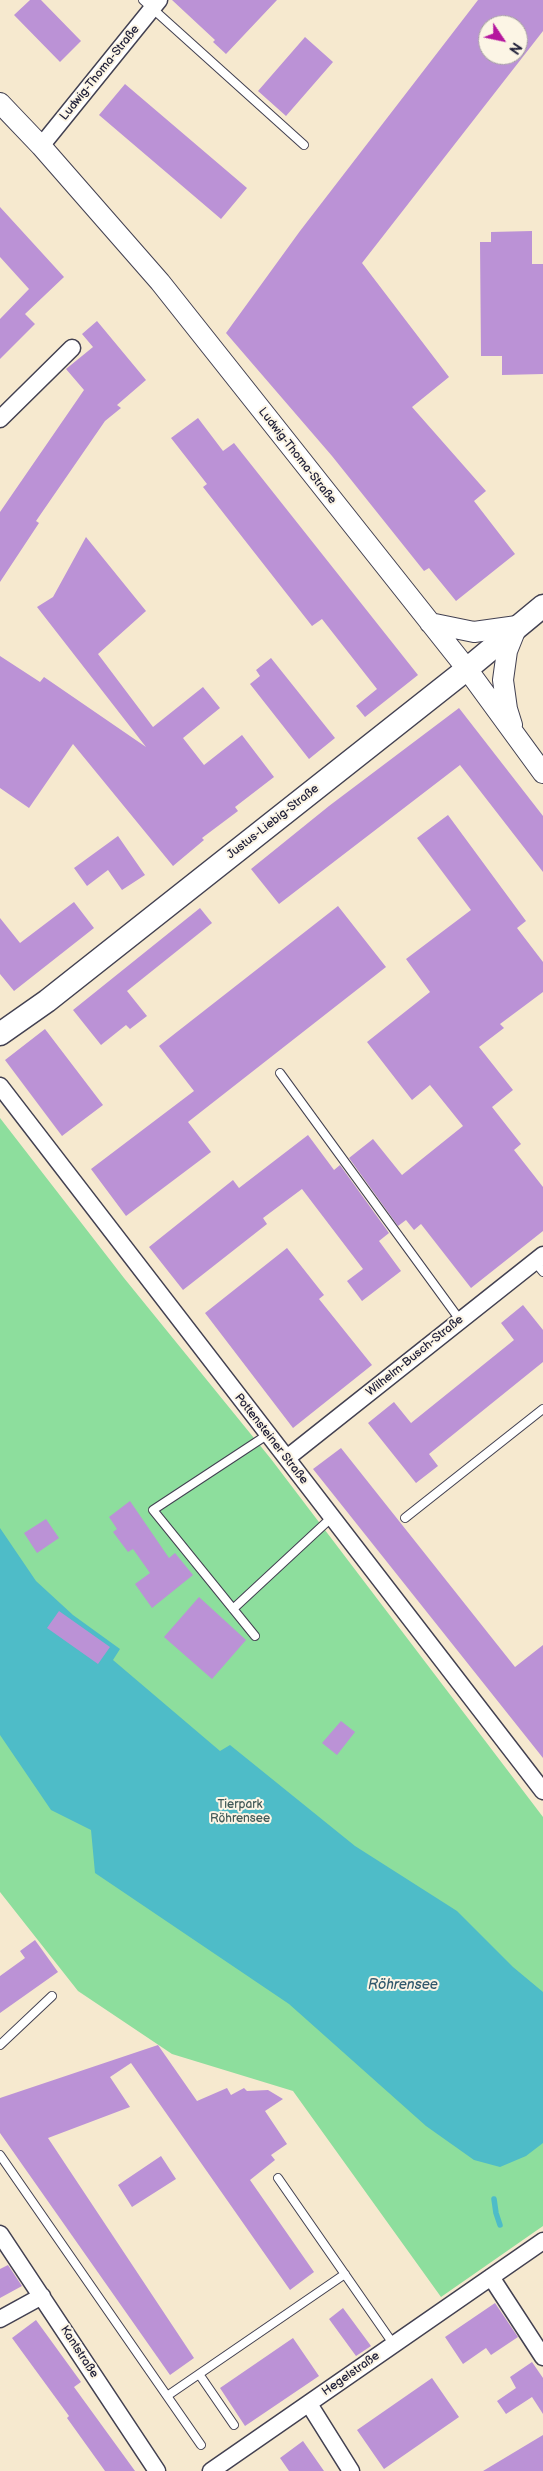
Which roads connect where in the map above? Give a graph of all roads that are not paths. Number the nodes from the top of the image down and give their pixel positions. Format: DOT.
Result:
graph roads {
  1 [pos="151,3"];
  2 [pos="0,103"];
  3 [pos="304,145"];
  4 [pos="41,146"];
  5 [pos="72,348"];
  6 [pos="0,420"];
  7 [pos="543,606"];
  8 [pos="430,623"];
  9 [pos="517,626"];
  10 [pos="467,670"];
  11 [pos="516,736"];
  12 [pos="543,773"];
  13 [pos="0,1034"];
  14 [pos="280,1073"];
  15 [pos="0,1086"];
  16 [pos="540,1263"];
  17 [pos="460,1320"];
  18 [pos="543,1409"];
  19 [pos="267,1435"];
  20 [pos="286,1458"];
  21 [pos="331,1518"];
  22 [pos="405,1518"];
  23 [pos="233,1609"];
  24 [pos="255,1636"];
  25 [pos="543,1791"];
  26 [pos="52,1996"];
  27 [pos="0,2045"];
  28 [pos="0,2156"];
  29 [pos="278,2178"];
  30 [pos="0,2234"];
  31 [pos="543,2241"];
  32 [pos="345,2274"];
  33 [pos="490,2277"];
  34 [pos="42,2296"];
  35 [pos="0,2319"];
  36 [pos="394,2345"];
  37 [pos="543,2358"];
  38 [pos="199,2374"];
  39 [pos="167,2396"];
  40 [pos="309,2404"];
  41 [pos="234,2425"];
  42 [pos="201,2445"];
  43 [pos="157,2471"];
  44 [pos="212,2471"];
  45 [pos="351,2471"];
  1 -- 3 [label="lane"];
  1 -- 4 [label="street, Ludwig-Thoma-Straße"];
  2 -- 4 [label="street, Ludwig-Thoma-Straße"];
  4 -- 8 [label="street, Ludwig-Thoma-Straße"];
  5 -- 6 [label="street"];
  7 -- 9 [label="main road, Justus-Liebig-Straße"];
  8 -- 9 [label="street"];
  8 -- 10 [label="street, Ludwig-Thoma-Straße"];
  9 -- 10 [label="main road, Justus-Liebig-Straße"];
  9 -- 11 [label="street"];
  10 -- 11 [label="street, Ludwig-Thoma-Straße"];
  10 -- 13 [label="main road, Justus-Liebig-Straße"];
  11 -- 12 [label="street, Ludwig-Thoma-Straße"];
  14 -- 17 [label="lane"];
  15 -- 19 [label="street, Pottensteiner Straße"];
  16 -- 17 [label="street, Wilhelm-Busch-Straße"];
  17 -- 20 [label="street, Wilhelm-Busch-Straße"];
  18 -- 22 [label="lane"];
  19 -- 20 [label="street, Pottensteiner Straße"];
  19 -- 23 [label="lane"];
  20 -- 21 [label="street, Pottensteiner Straße"];
  21 -- 23 [label="lane"];
  21 -- 25 [label="street, Pottensteiner Straße"];
  23 -- 24 [label="lane"];
  26 -- 27 [label="lane"];
  28 -- 39 [label="lane"];
  29 -- 32 [label="lane"];
  30 -- 34 [label="street, Kantstraße"];
  31 -- 33 [label="street, Hegelstraße"];
  32 -- 36 [label="lane"];
  32 -- 38 [label="lane"];
  33 -- 36 [label="street, Hegelstraße"];
  33 -- 37 [label="street"];
  34 -- 35 [label="street"];
  34 -- 43 [label="street, Kantstraße"];
  36 -- 40 [label="street, Hegelstraße"];
  38 -- 39 [label="lane"];
  38 -- 41 [label="lane"];
  39 -- 42 [label="lane"];
  40 -- 44 [label="street, Hegelstraße"];
  40 -- 45 [label="street"];
}
